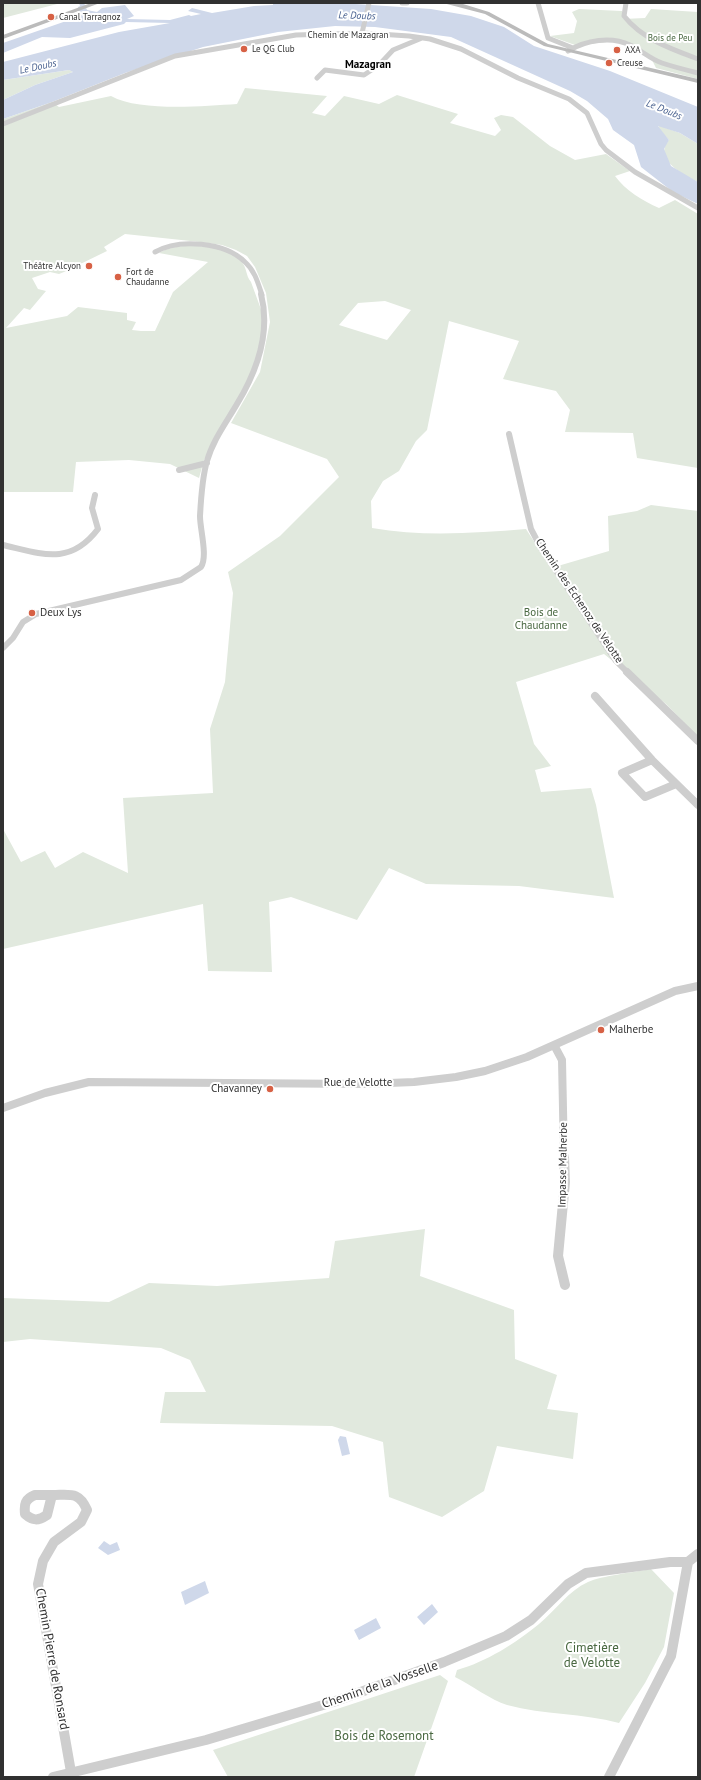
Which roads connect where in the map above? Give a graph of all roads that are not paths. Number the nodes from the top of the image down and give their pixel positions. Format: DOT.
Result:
graph roads {
  1 [pos="97,3"];
  2 [pos="369,3"];
  3 [pos="402,3"];
  4 [pos="407,3"];
  5 [pos="446,3"];
  6 [pos="538,3"];
  7 [pos="626,3"];
  8 [pos="24,29"];
  9 [pos="362,32"];
  10 [pos="3,33"];
  11 [pos="3,37"];
  12 [pos="423,38"];
  13 [pos="570,49"];
  14 [pos="698,59"];
  15 [pos="698,73"];
  16 [pos="317,78"];
  17 [pos="698,81"];
  18 [pos="3,124"];
  19 [pos="698,208"];
  20 [pos="154,252"];
  21 [pos="509,434"];
  22 [pos="207,463"];
  23 [pos="179,470"];
  24 [pos="95,495"];
  25 [pos="3,545"];
  26 [pos="3,648"];
  27 [pos="595,696"];
  28 [pos="698,741"];
  29 [pos="652,760"];
  30 [pos="676,784"];
  31 [pos="698,806"];
  32 [pos="698,986"];
  33 [pos="554,1045"];
  34 [pos="3,1108"];
  35 [pos="565,1285"];
  36 [pos="52,1495"];
  37 [pos="698,1554"];
  38 [pos="688,1562"];
  39 [pos="71,1772"];
  40 [pos="53,1777"];
  41 [pos="609,1777"];
  1 -- 8 [label="main road"];
  2 -- 9 [label="street"];
  3 -- 4 [label="street"];
  5 -- 13 [label="main road"];
  6 -- 13 [label="street"];
  7 -- 14 [label="street"];
  8 -- 10 [label="main road"];
  8 -- 11 [label="main road"];
  9 -- 12 [label="street, Chemin de Mazagran"];
  9 -- 18 [label="street, Chemin de Mazagran"];
  12 -- 16 [label="street"];
  12 -- 19 [label="street, Chemin de Mazagran"];
  13 -- 15 [label="street"];
  13 -- 17 [label="main road"];
  20 -- 22 [label="street"];
  21 -- 28 [label="street, Chemin des Echenoz de Velotte"];
  22 -- 23 [label="street"];
  22 -- 26 [label="street"];
  24 -- 25 [label="street"];
  27 -- 29 [label="street"];
  29 -- 30 [label="street"];
  29 -- 30 [label="street"];
  30 -- 31 [label="street"];
  32 -- 33 [label="street, Rue de Velotte"];
  33 -- 34 [label="street, Rue de Velotte"];
  33 -- 35 [label="street, Impasse Malherbe"];
  36 -- 39 [label="street, Chemin Pierre de Ronsard"];
  37 -- 38 [label="street"];
  38 -- 39 [label="street, Chemin de la Vosselle"];
  38 -- 41 [label="street"];
  39 -- 40 [label="street, Chemin de la Vosselle"];
}
